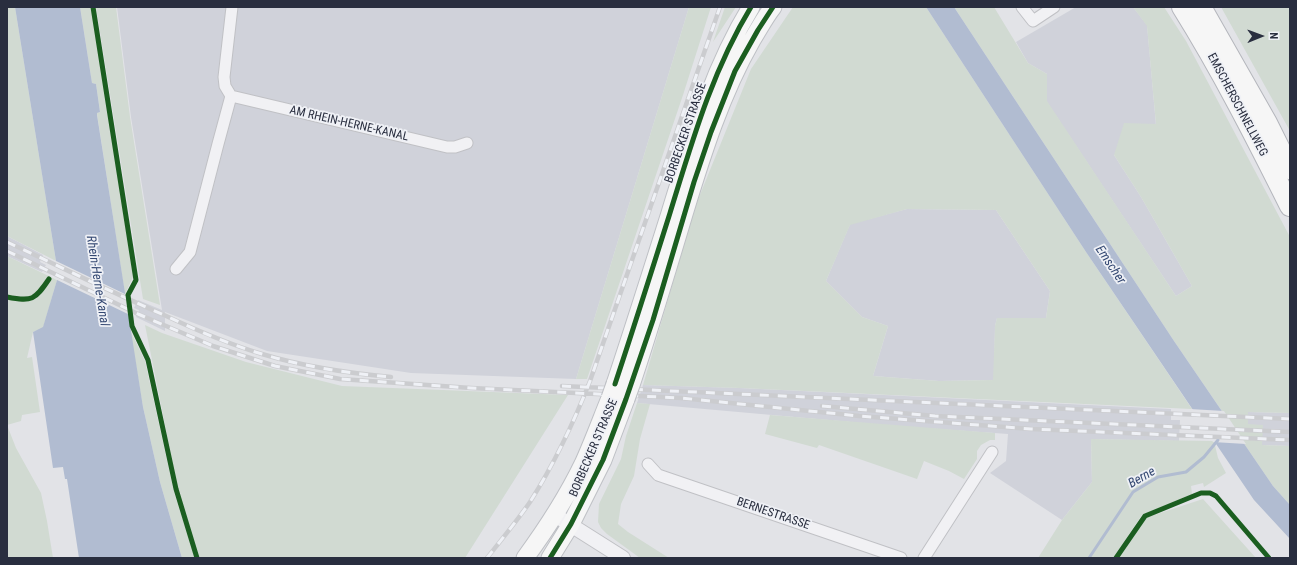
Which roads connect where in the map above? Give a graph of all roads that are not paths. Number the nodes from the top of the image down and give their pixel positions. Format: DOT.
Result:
graph roads {
  1 [pos="232,7"];
  2 [pos="751,7"];
  3 [pos="773,7"];
  4 [pos="1022,7"];
  5 [pos="1054,7"];
  6 [pos="1182,7"];
  7 [pos="1201,7"];
  8 [pos="231,96"];
  9 [pos="1267,123"];
  10 [pos="467,143"];
  11 [pos="1290,152"];
  12 [pos="1290,169"];
  13 [pos="1290,206"];
  14 [pos="176,269"];
  15 [pos="620,391"];
  16 [pos="992,452"];
  17 [pos="648,464"];
  18 [pos="555,515"];
  19 [pos="571,524"];
  20 [pos="525,558"];
  21 [pos="550,558"];
  22 [pos="623,558"];
  23 [pos="901,558"];
  24 [pos="924,558"];
  1 -- 8 [label="street"];
  2 -- 15 [label="main road, BORBECKER STRASSE"];
  3 -- 15 [label="main road, BORBECKER STRASSE"];
  4 -- 5 [label="street"];
  6 -- 13 [label="highway, EMSCHERSCHNELLWEG"];
  7 -- 9 [label="highway"];
  8 -- 10 [label="street, AM RHEIN-HERNE-KANAL"];
  8 -- 14 [label="street"];
  9 -- 11 [label="highway"];
  9 -- 12 [label="highway"];
  15 -- 18 [label="main road, BORBECKER STRASSE"];
  15 -- 19 [label="main road, BORBECKER STRASSE"];
  16 -- 24 [label="street"];
  17 -- 23 [label="street, BERNESTRASSE"];
  18 -- 19 [label="street"];
  18 -- 20 [label="main road, BORBECKER STRASSE"];
  19 -- 21 [label="main road, BORBECKER STRASSE"];
  19 -- 22 [label="street"];
}
